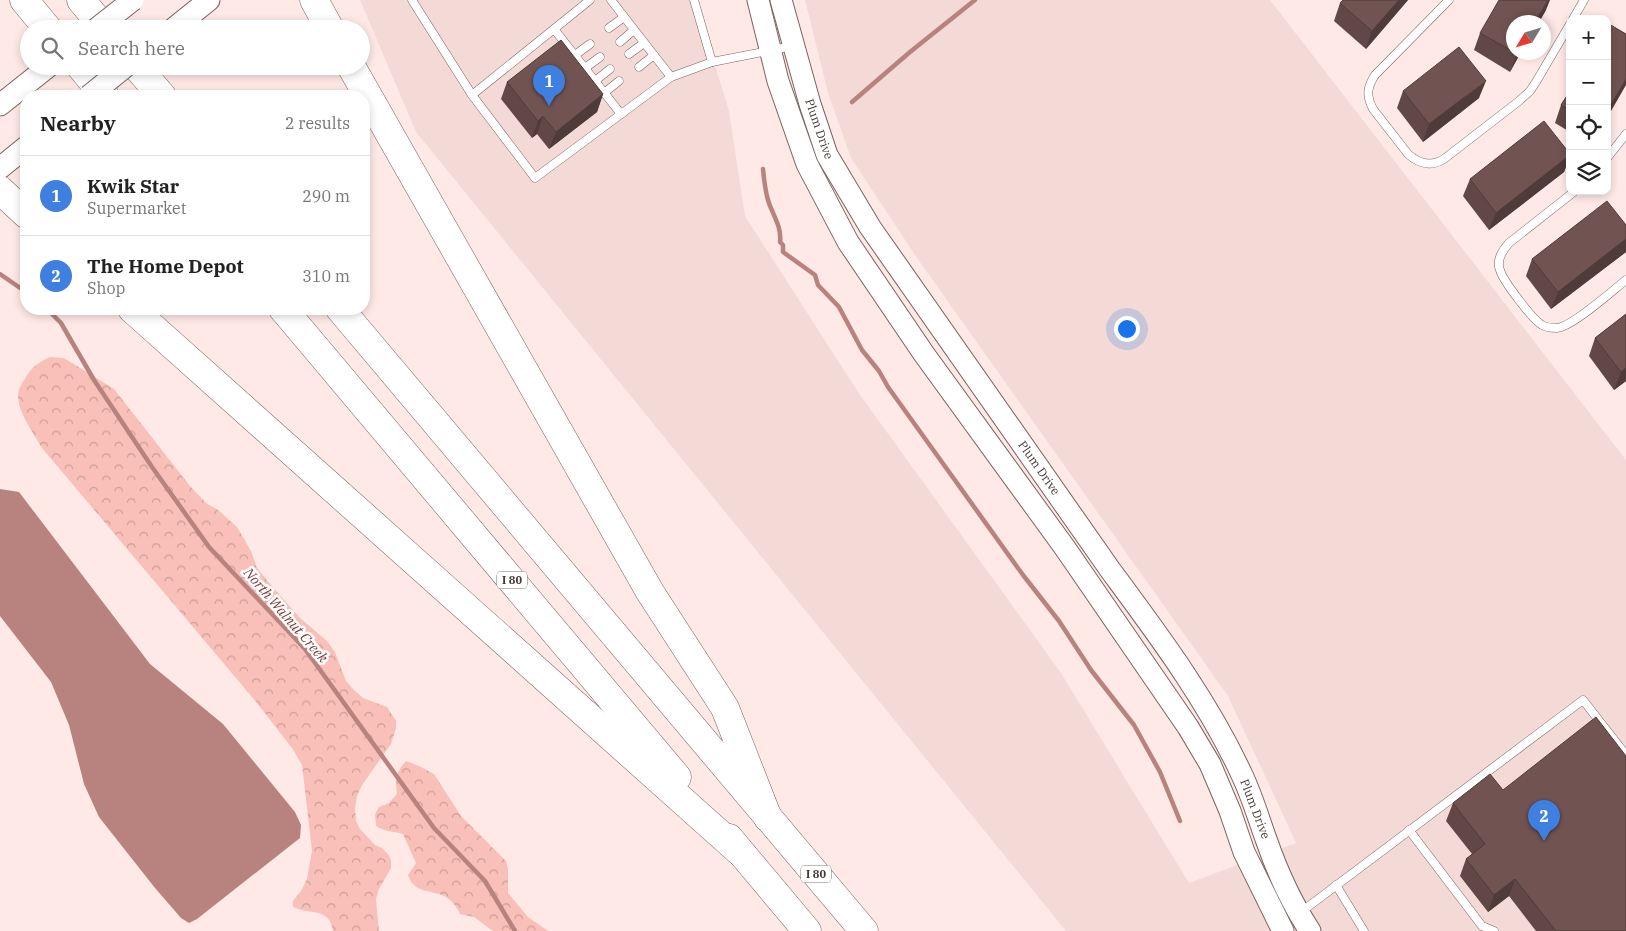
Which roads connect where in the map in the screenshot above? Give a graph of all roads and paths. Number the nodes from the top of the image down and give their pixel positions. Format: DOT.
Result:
graph roads {
  1 [pos="24,0"];
  2 [pos="81,0"];
  3 [pos="133,0"];
  4 [pos="208,0"];
  5 [pos="314,0"];
  6 [pos="412,0"];
  7 [pos="590,0"];
  8 [pos="611,0"];
  9 [pos="694,0"];
  10 [pos="758,0"];
  11 [pos="781,0"];
  12 [pos="1450,0"];
  13 [pos="1584,0"];
  14 [pos="1575,15"];
  15 [pos="624,17"];
  16 [pos="41,20"];
  17 [pos="98,20"];
  18 [pos="107,20"];
  19 [pos="184,20"];
  20 [pos="325,20"];
  21 [pos="609,28"];
  22 [pos="554,29"];
  23 [pos="634,30"];
  24 [pos="1566,31"];
  25 [pos="620,42"];
  26 [pos="644,43"];
  27 [pos="590,44"];
  28 [pos="794,46"];
  29 [pos="770,50"];
  30 [pos="629,54"];
  31 [pos="575,55"];
  32 [pos="654,55"];
  33 [pos="600,57"];
  34 [pos="712,62"];
  35 [pos="639,66"];
  36 [pos="585,68"];
  37 [pos="610,69"];
  38 [pos="38,75"];
  39 [pos="88,75"];
  40 [pos="115,75"];
  41 [pos="144,75"];
  42 [pos="356,75"];
  43 [pos="671,77"];
  44 [pos="595,81"];
  45 [pos="619,81"];
  46 [pos="96,90"];
  47 [pos="100,90"];
  48 [pos="157,90"];
  49 [pos="365,90"];
  50 [pos="604,93"];
  51 [pos="472,95"];
  52 [pos="370,99"];
  53 [pos="0,105"];
  54 [pos="621,114"];
  55 [pos="1626,134"];
  56 [pos="1611,153"];
  57 [pos="0,190"];
  58 [pos="1570,195"];
  59 [pos="20,208"];
  60 [pos="1626,280"];
  61 [pos="139,315"];
  62 [pos="288,315"];
  63 [pos="345,315"];
  64 [pos="1081,550"];
  65 [pos="1626,755"];
  66 [pos="768,818"];
  67 [pos="1410,830"];
  68 [pos="740,852"];
  69 [pos="1336,885"];
  70 [pos="1292,924"];
  71 [pos="807,931"];
  72 [pos="864,931"];
  73 [pos="1364,931"];
  74 [pos="1494,931"];
  1 -- 16 [label="highway"];
  2 -- 17 [label="highway"];
  3 -- 18 [label="street, bridge"];
  4 -- 19 [label="street"];
  5 -- 20 [label="highway"];
  6 -- 51 [label="lane"];
  7 -- 22 [label="lane"];
  8 -- 15 [label="lane"];
  9 -- 34 [label="lane"];
  10 -- 29 [label="street, Plum Drive"];
  11 -- 28 [label="street, Plum Drive"];
  12 -- 24 [label="lane"];
  13 -- 14 [label="lane"];
  15 -- 21 [label="lane"];
  15 -- 23 [label="lane"];
  22 -- 31 [label="lane"];
  22 -- 51 [label="lane"];
  23 -- 25 [label="lane"];
  23 -- 26 [label="lane"];
  26 -- 30 [label="lane"];
  26 -- 32 [label="lane"];
  27 -- 31 [label="lane"];
  28 -- 29 [label="lane"];
  28 -- 64 [label="street, Plum Drive"];
  29 -- 34 [label="lane"];
  29 -- 64 [label="street, Plum Drive"];
  31 -- 36 [label="lane"];
  32 -- 35 [label="lane"];
  32 -- 43 [label="lane"];
  33 -- 36 [label="lane"];
  34 -- 43 [label="lane"];
  36 -- 44 [label="lane"];
  37 -- 44 [label="lane"];
  38 -- 53 [label="street"];
  39 -- 47 [label="highway"];
  40 -- 46 [label="street, bridge"];
  41 -- 48 [label="highway"];
  42 -- 49 [label="highway"];
  43 -- 54 [label="lane"];
  44 -- 50 [label="lane"];
  45 -- 50 [label="lane"];
  50 -- 54 [label="lane"];
  51 -- 54 [label="lane"];
  52 -- 66 [label="highway"];
  55 -- 56 [label="lane"];
  57 -- 59 [label="highway"];
  58 -- 60 [label="lane"];
  61 -- 68 [label="highway"];
  62 -- 68 [label="highway, I 80"];
  63 -- 66 [label="highway, I 80"];
  64 -- 70 [label="street, Plum Drive"];
  65 -- 67 [label="lane"];
  66 -- 72 [label="highway, I 80"];
  67 -- 69 [label="lane"];
  67 -- 74 [label="lane"];
  68 -- 71 [label="highway, I 80"];
  69 -- 70 [label="lane"];
  69 -- 73 [label="lane"];
}
